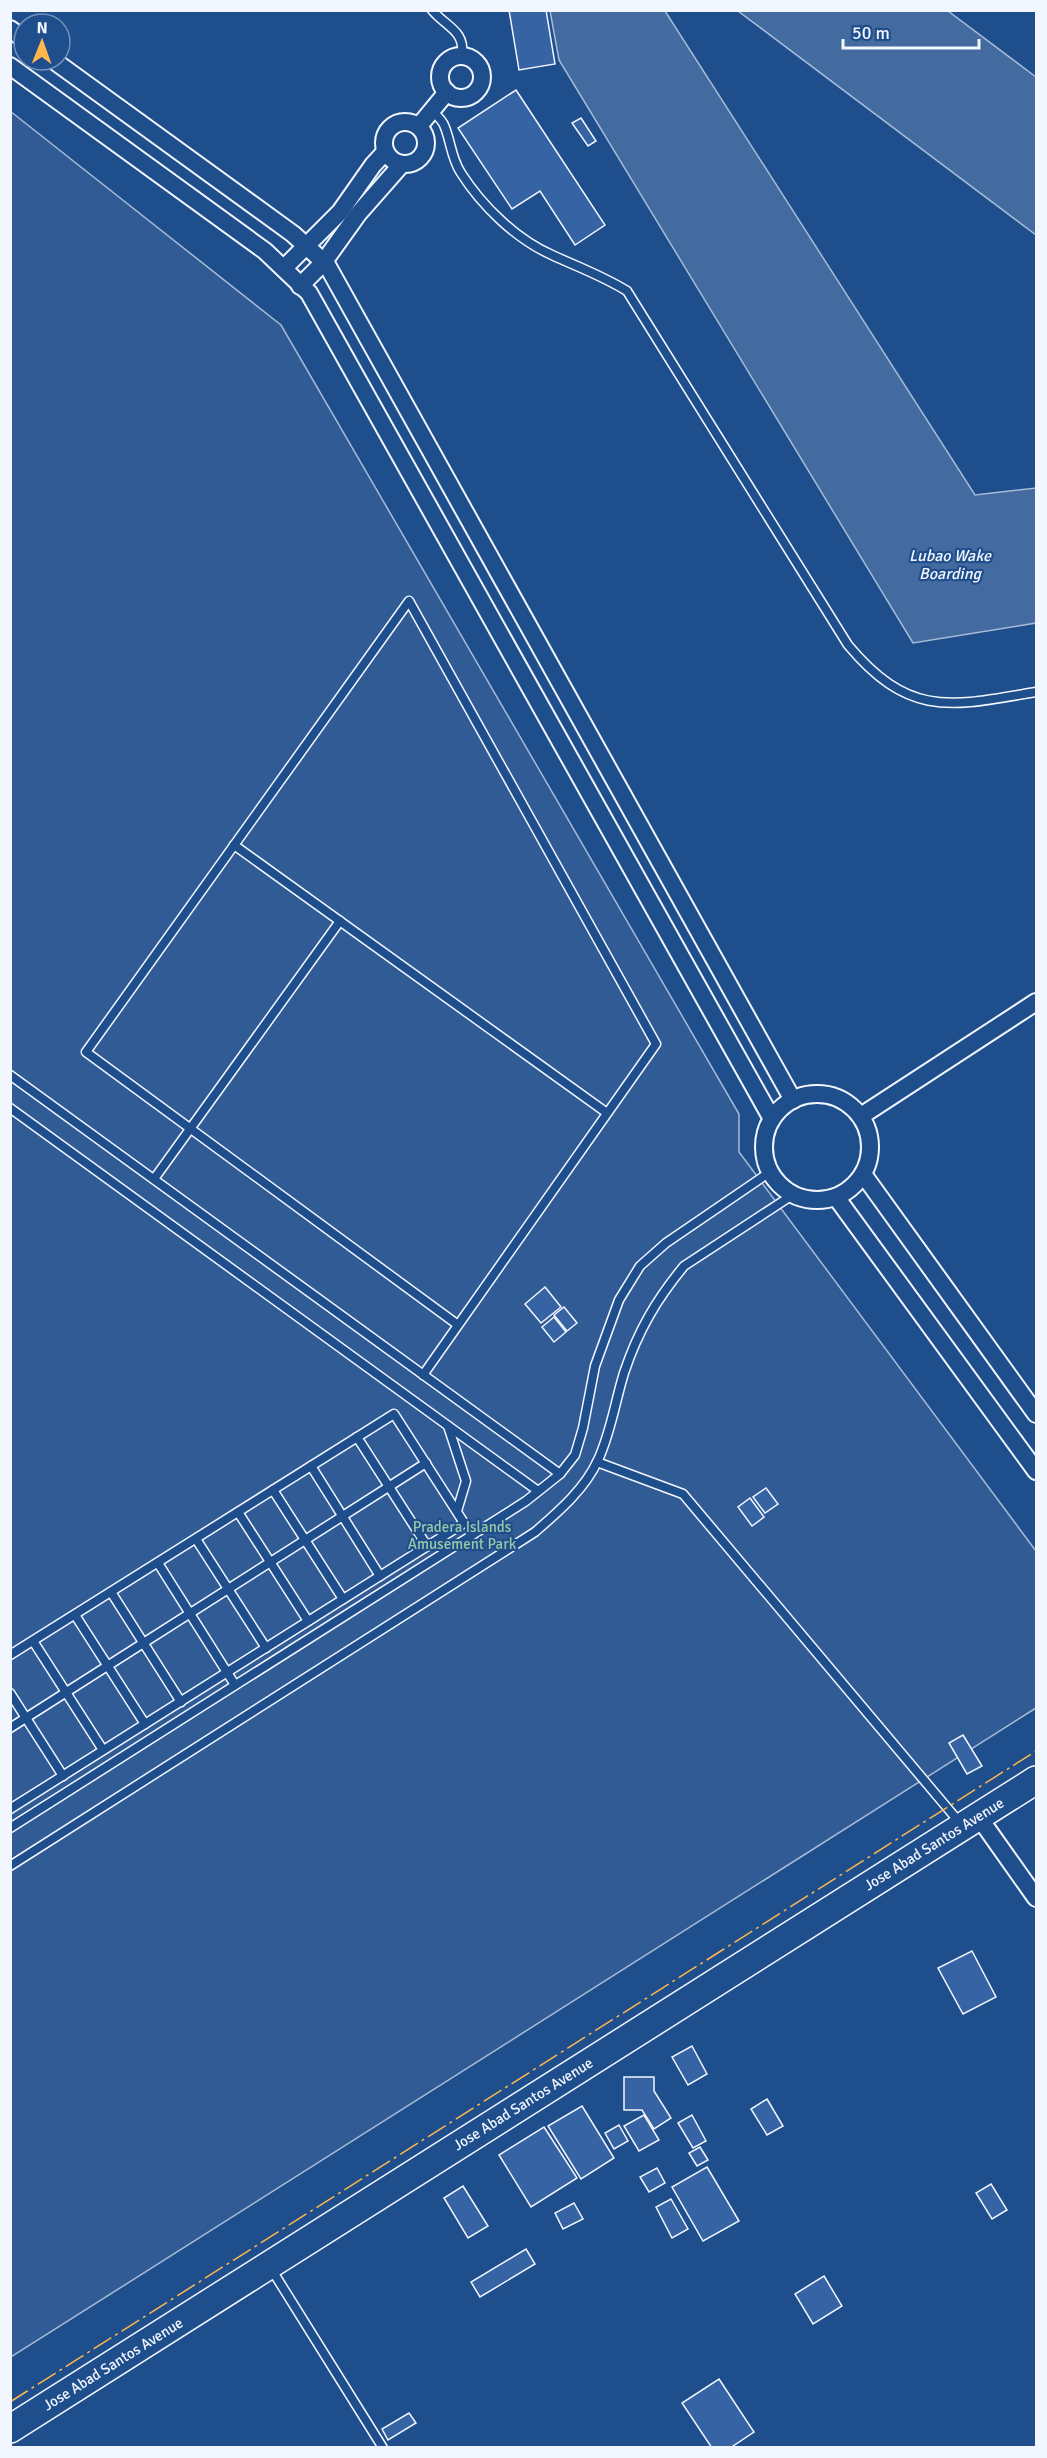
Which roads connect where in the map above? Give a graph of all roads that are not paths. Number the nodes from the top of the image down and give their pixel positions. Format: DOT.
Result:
graph roads {
  1 [pos="432,10"];
  2 [pos="462,55"];
  3 [pos="10,66"];
  4 [pos="69,72"];
  5 [pos="447,92"];
  6 [pos="433,111"];
  7 [pos="419,126"];
  8 [pos="386,152"];
  9 [pos="402,164"];
  10 [pos="305,245"];
  11 [pos="323,263"];
  12 [pos="284,268"];
  13 [pos="300,285"];
  14 [pos="1036,692"];
  15 [pos="234,845"];
  16 [pos="340,921"];
  17 [pos="1036,1002"];
  18 [pos="10,1075"];
  19 [pos="793,1100"];
  20 [pos="10,1108"];
  21 [pos="607,1113"];
  22 [pos="861,1116"];
  23 [pos="772,1119"];
  24 [pos="190,1129"];
  25 [pos="771,1172"];
  26 [pos="863,1174"];
  27 [pos="154,1179"];
  28 [pos="794,1194"];
  29 [pos="836,1197"];
  30 [pos="458,1326"];
  31 [pos="423,1375"];
  32 [pos="1036,1414"];
  33 [pos="448,1425"];
  34 [pos="357,1437"];
  35 [pos="597,1462"];
  36 [pos="426,1463"];
  37 [pos="310,1466"];
  38 [pos="1036,1471"];
  39 [pos="560,1474"];
  40 [pos="389,1487"];
  41 [pos="273,1490"];
  42 [pos="538,1491"];
  43 [pos="457,1511"];
  44 [pos="238,1512"];
  45 [pos="343,1516"];
  46 [pos="196,1539"];
  47 [pos="306,1540"];
  48 [pos="427,1546"];
  49 [pos="271,1562"];
  50 [pos="158,1563"];
  51 [pos="380,1576"];
  52 [pos="228,1589"];
  53 [pos="111,1592"];
  54 [pos="344,1599"];
  55 [pos="191,1613"];
  56 [pos="75,1615"];
  57 [pos="308,1621"];
  58 [pos="33,1641"];
  59 [pos="143,1643"];
  60 [pos="266,1648"];
  61 [pos="10,1655"];
  62 [pos="108,1666"];
  63 [pos="228,1672"];
  64 [pos="235,1685"];
  65 [pos="66,1692"];
  66 [pos="10,1693"];
  67 [pos="181,1702"];
  68 [pos="26,1718"];
  69 [pos="145,1724"];
  70 [pos="10,1728"];
  71 [pos="103,1750"];
  72 [pos="63,1776"];
  73 [pos="1036,1780"];
  74 [pos="10,1797"];
  75 [pos="13,1807"];
  76 [pos="971,1821"];
  77 [pos="10,1828"];
  78 [pos="10,1866"];
  79 [pos="1036,1898"];
  80 [pos="269,2265"];
  81 [pos="10,2429"];
  82 [pos="383,2448"];
  1 -- 2 [label="lane"];
  2 -- 5 [label="street"];
  2 -- 5 [label="street"];
  3 -- 12 [label="street"];
  4 -- 10 [label="street"];
  5 -- 6 [label="street"];
  6 -- 7 [label="street"];
  6 -- 14 [label="lane"];
  7 -- 8 [label="street"];
  7 -- 9 [label="street"];
  8 -- 9 [label="street"];
  8 -- 10 [label="street"];
  9 -- 11 [label="street"];
  10 -- 11 [label="street"];
  10 -- 12 [label="street"];
  11 -- 13 [label="street"];
  11 -- 19 [label="street"];
  12 -- 13 [label="street"];
  13 -- 23 [label="street"];
  15 -- 16 [label="lane"];
  15 -- 21 [label="lane"];
  15 -- 24 [label="lane"];
  16 -- 21 [label="lane"];
  16 -- 24 [label="lane"];
  17 -- 22 [label="street"];
  18 -- 27 [label="lane"];
  19 -- 22 [label="street"];
  19 -- 23 [label="street"];
  20 -- 33 [label="lane"];
  21 -- 30 [label="lane"];
  22 -- 26 [label="street"];
  23 -- 25 [label="street"];
  24 -- 27 [label="lane"];
  24 -- 30 [label="lane"];
  25 -- 28 [label="street"];
  25 -- 39 [label="lane"];
  26 -- 29 [label="street"];
  26 -- 32 [label="street"];
  27 -- 31 [label="lane"];
  28 -- 29 [label="street"];
  28 -- 35 [label="lane"];
  29 -- 38 [label="street"];
  30 -- 31 [label="lane"];
  31 -- 39 [label="lane"];
  33 -- 42 [label="lane"];
  33 -- 43 [label="lane"];
  34 -- 36 [label="lane"];
  34 -- 37 [label="lane"];
  34 -- 40 [label="lane"];
  35 -- 76 [label="lane"];
  35 -- 78 [label="lane"];
  36 -- 40 [label="lane"];
  36 -- 43 [label="lane"];
  37 -- 41 [label="lane"];
  37 -- 45 [label="lane"];
  39 -- 42 [label="lane"];
  40 -- 45 [label="lane"];
  40 -- 48 [label="lane"];
  41 -- 44 [label="lane"];
  41 -- 47 [label="lane"];
  42 -- 64 [label="lane"];
  43 -- 48 [label="lane"];
  44 -- 46 [label="lane"];
  44 -- 49 [label="lane"];
  45 -- 47 [label="lane"];
  45 -- 51 [label="lane"];
  46 -- 50 [label="lane"];
  46 -- 52 [label="lane"];
  47 -- 49 [label="lane"];
  47 -- 54 [label="lane"];
  48 -- 51 [label="lane"];
  49 -- 52 [label="lane"];
  49 -- 57 [label="lane"];
  50 -- 53 [label="lane"];
  50 -- 55 [label="lane"];
  51 -- 54 [label="lane"];
  52 -- 55 [label="lane"];
  52 -- 60 [label="lane"];
  53 -- 56 [label="lane"];
  53 -- 59 [label="lane"];
  54 -- 57 [label="lane"];
  55 -- 59 [label="lane"];
  55 -- 63 [label="lane"];
  56 -- 58 [label="lane"];
  56 -- 62 [label="lane"];
  57 -- 60 [label="lane"];
  58 -- 61 [label="lane"];
  58 -- 65 [label="lane"];
  59 -- 62 [label="lane"];
  59 -- 67 [label="lane"];
  60 -- 63 [label="lane"];
  62 -- 65 [label="lane"];
  62 -- 69 [label="lane"];
  63 -- 64 [label="lane"];
  63 -- 67 [label="lane"];
  64 -- 77 [label="lane"];
  65 -- 68 [label="lane"];
  65 -- 71 [label="lane"];
  66 -- 68 [label="lane"];
  67 -- 69 [label="lane"];
  68 -- 70 [label="lane"];
  68 -- 72 [label="lane"];
  69 -- 71 [label="lane"];
  71 -- 72 [label="lane"];
  72 -- 75 [label="lane"];
  73 -- 76 [label="highway, Jose Abad Santos Avenue"];
  74 -- 75 [label="lane"];
  76 -- 79 [label="street"];
  76 -- 80 [label="highway, Jose Abad Santos Avenue"];
  80 -- 81 [label="highway, Jose Abad Santos Avenue"];
  80 -- 82 [label="lane"];
}
